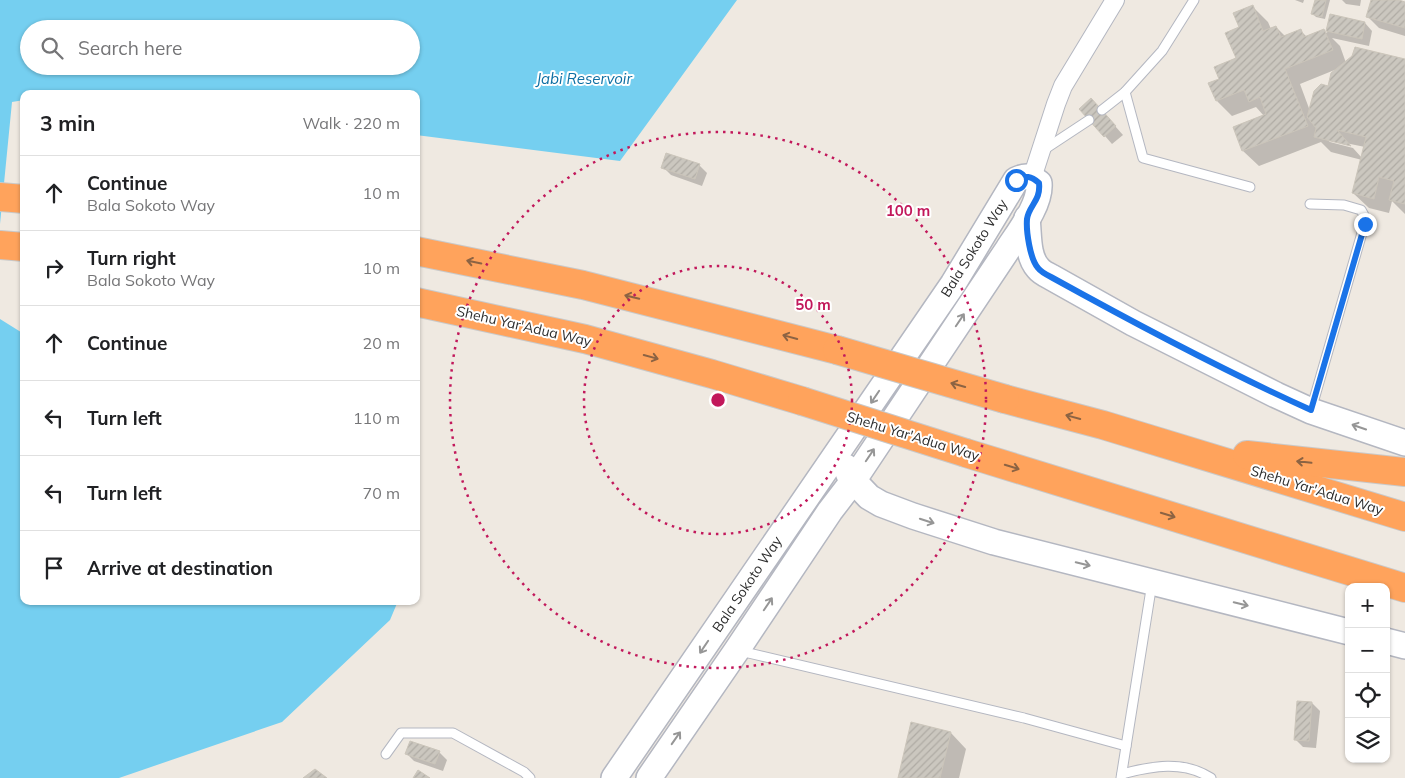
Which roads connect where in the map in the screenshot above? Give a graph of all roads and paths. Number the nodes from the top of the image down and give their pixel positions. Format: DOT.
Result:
graph roads {
  1 [pos="1115,0"];
  2 [pos="1194,0"];
  3 [pos="1125,92"];
  4 [pos="1102,110"];
  5 [pos="1089,120"];
  6 [pos="1040,153"];
  7 [pos="1032,178"];
  8 [pos="1250,187"];
  9 [pos="0,197"];
  10 [pos="20,199"];
  11 [pos="1310,204"];
  12 [pos="1027,218"];
  13 [pos="0,245"];
  14 [pos="20,247"];
  15 [pos="420,252"];
  16 [pos="999,261"];
  17 [pos="1051,277"];
  18 [pos="953,284"];
  19 [pos="420,303"];
  20 [pos="1311,410"];
  21 [pos="1103,425"];
  22 [pos="850,434"];
  23 [pos="1405,443"];
  24 [pos="1405,472"];
  25 [pos="853,481"];
  26 [pos="881,504"];
  27 [pos="830,511"];
  28 [pos="1405,516"];
  29 [pos="1283,551"];
  30 [pos="1153,582"];
  31 [pos="1367,583"];
  32 [pos="1405,588"];
  33 [pos="1390,591"];
  34 [pos="1405,597"];
  35 [pos="1345,631"];
  36 [pos="1390,642"];
  37 [pos="1405,646"];
  38 [pos="737,650"];
  39 [pos="1126,746"];
  40 [pos="386,754"];
  41 [pos="1122,776"];
  42 [pos="530,778"];
  43 [pos="614,778"];
  44 [pos="648,778"];
  45 [pos="1211,778"];
  1 -- 6 [label="street"];
  2 -- 3 [label="lane"];
  3 -- 4 [label="lane"];
  3 -- 8 [label="lane"];
  5 -- 6 [label="lane"];
  6 -- 7 [label="street"];
  7 -- 12 [label="street, Bala Sokoto Way"];
  7 -- 18 [label="street, Bala Sokoto Way"];
  9 -- 10 [label="highway"];
  11 -- 20 [label="lane"];
  12 -- 16 [label="street, Bala Sokoto Way"];
  12 -- 17 [label="street"];
  13 -- 14 [label="highway"];
  21 -- 15 [label="highway, Shehu Yar'Adua Way, one-way, bridge"];
  16 -- 17 [label="street"];
  16 -- 18 [label="street"];
  25 -- 16 [label="street, Bala Sokoto Way, one-way"];
  17 -- 20 [label="street"];
  18 -- 22 [label="street, Bala Sokoto Way, one-way"];
  19 -- 29 [label="highway, Shehu Yar'Adua Way, one-way, bridge"];
  23 -- 20 [label="street, one-way"];
  24 -- 21 [label="highway, one-way"];
  21 -- 28 [label="highway, Shehu Yar'Adua Way"];
  22 -- 25 [label="street"];
  22 -- 43 [label="street, Bala Sokoto Way, one-way"];
  25 -- 26 [label="street"];
  25 -- 27 [label="street, Bala Sokoto Way"];
  26 -- 27 [label="street"];
  26 -- 30 [label="street, one-way"];
  38 -- 27 [label="street, Bala Sokoto Way, one-way"];
  29 -- 31 [label="highway"];
  29 -- 32 [label="highway, Shehu Yar'Adua Way"];
  30 -- 35 [label="street, one-way"];
  30 -- 39 [label="lane"];
  33 -- 34 [label="highway"];
  36 -- 37 [label="street"];
  38 -- 39 [label="lane"];
  44 -- 38 [label="street, Bala Sokoto Way, one-way"];
  39 -- 41 [label="lane"];
  40 -- 42 [label="lane"];
  41 -- 45 [label="lane"];
}
